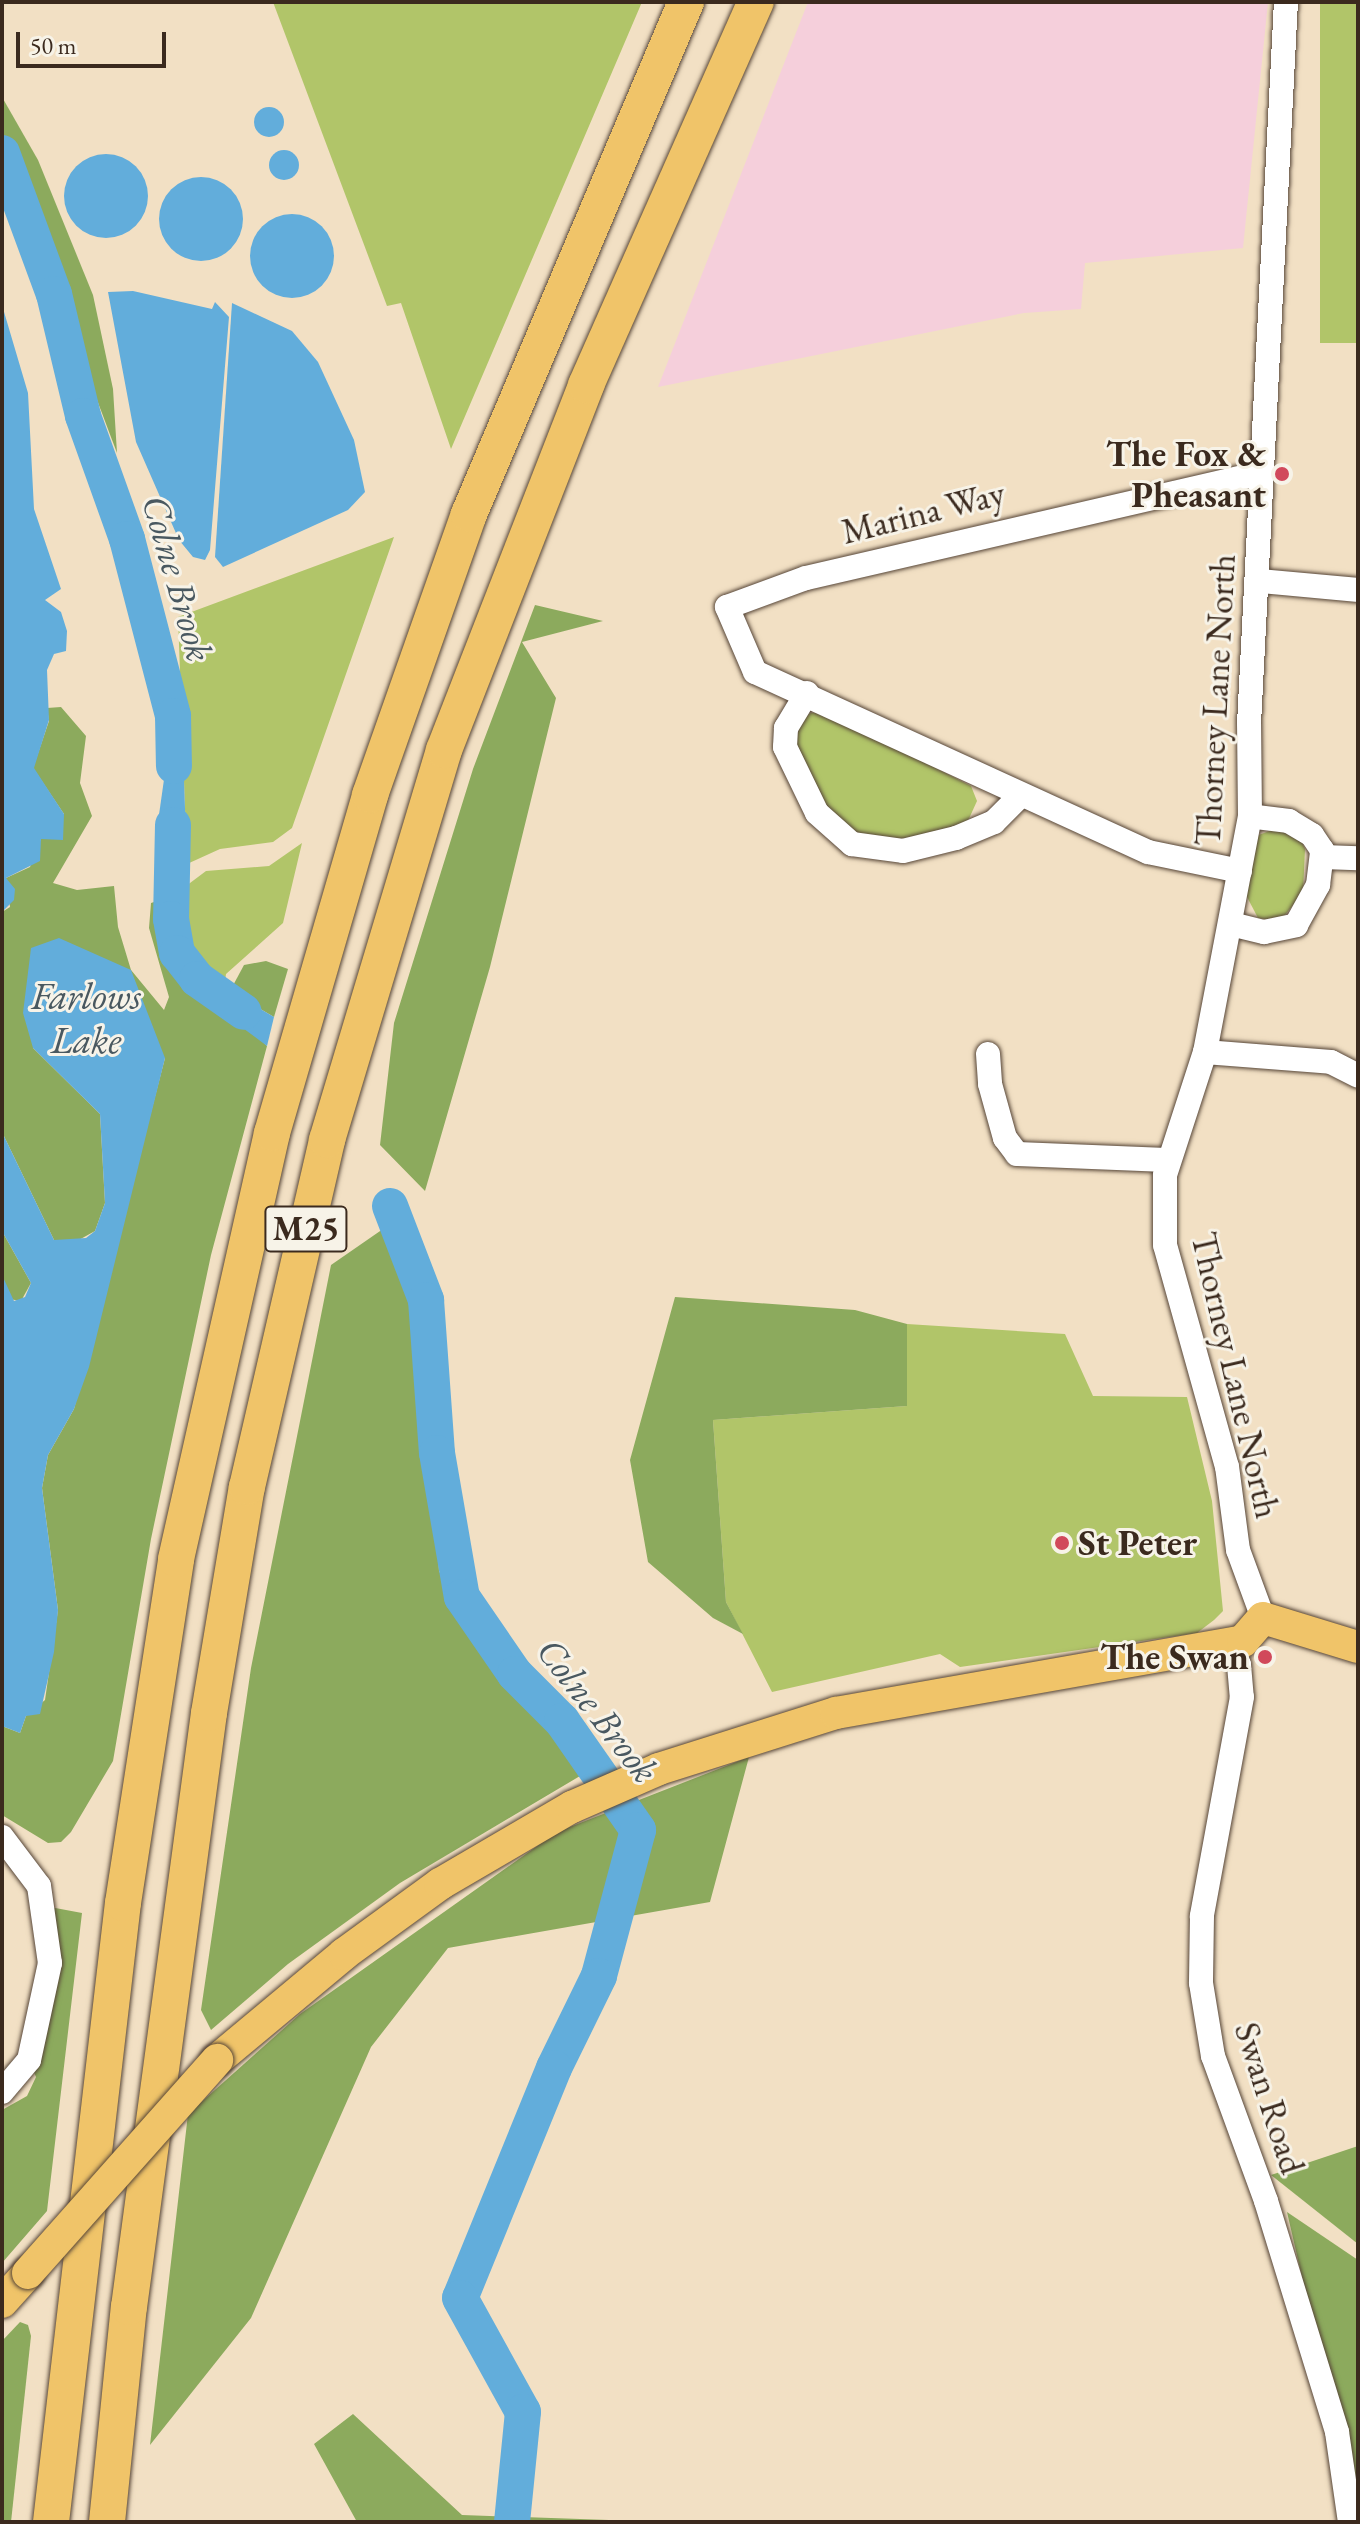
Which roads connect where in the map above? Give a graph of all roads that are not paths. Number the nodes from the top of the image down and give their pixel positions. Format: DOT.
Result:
graph roads {
  1 [pos="686,2"];
  2 [pos="756,2"];
  3 [pos="1286,2"];
  4 [pos="1262,473"];
  5 [pos="1260,581"];
  6 [pos="1358,590"];
  7 [pos="807,693"];
  8 [pos="1021,795"];
  9 [pos="1250,816"];
  10 [pos="1323,857"];
  11 [pos="1358,858"];
  12 [pos="1240,871"];
  13 [pos="1231,924"];
  14 [pos="1205,1052"];
  15 [pos="988,1054"];
  16 [pos="1358,1076"];
  17 [pos="1167,1160"];
  18 [pos="1263,1618"];
  19 [pos="1227,1644"];
  20 [pos="1358,1647"];
  21 [pos="2,1837"];
  22 [pos="2,2092"];
  23 [pos="2,2302"];
  24 [pos="51,2522"];
  25 [pos="107,2522"];
  26 [pos="1350,2522"];
  1 -- 24 [label="highway, M25"];
  2 -- 25 [label="highway, M25"];
  3 -- 4 [label="street, Thorney Lane North"];
  4 -- 5 [label="street, Thorney Lane North"];
  4 -- 7 [label="street, Marina Way"];
  5 -- 6 [label="street"];
  5 -- 9 [label="street, Thorney Lane North"];
  7 -- 8 [label="street"];
  7 -- 8 [label="street"];
  8 -- 12 [label="street"];
  9 -- 10 [label="street"];
  9 -- 12 [label="street, Thorney Lane North"];
  10 -- 11 [label="street"];
  10 -- 13 [label="street"];
  12 -- 13 [label="street, Thorney Lane North"];
  13 -- 14 [label="street, Thorney Lane North"];
  14 -- 16 [label="street"];
  14 -- 17 [label="street, Thorney Lane North"];
  15 -- 17 [label="street"];
  17 -- 18 [label="street, Thorney Lane North"];
  18 -- 19 [label="main road"];
  18 -- 20 [label="main road"];
  19 -- 23 [label="main road, bridge"];
  19 -- 26 [label="street, Swan Road"];
  21 -- 22 [label="street"];
}
